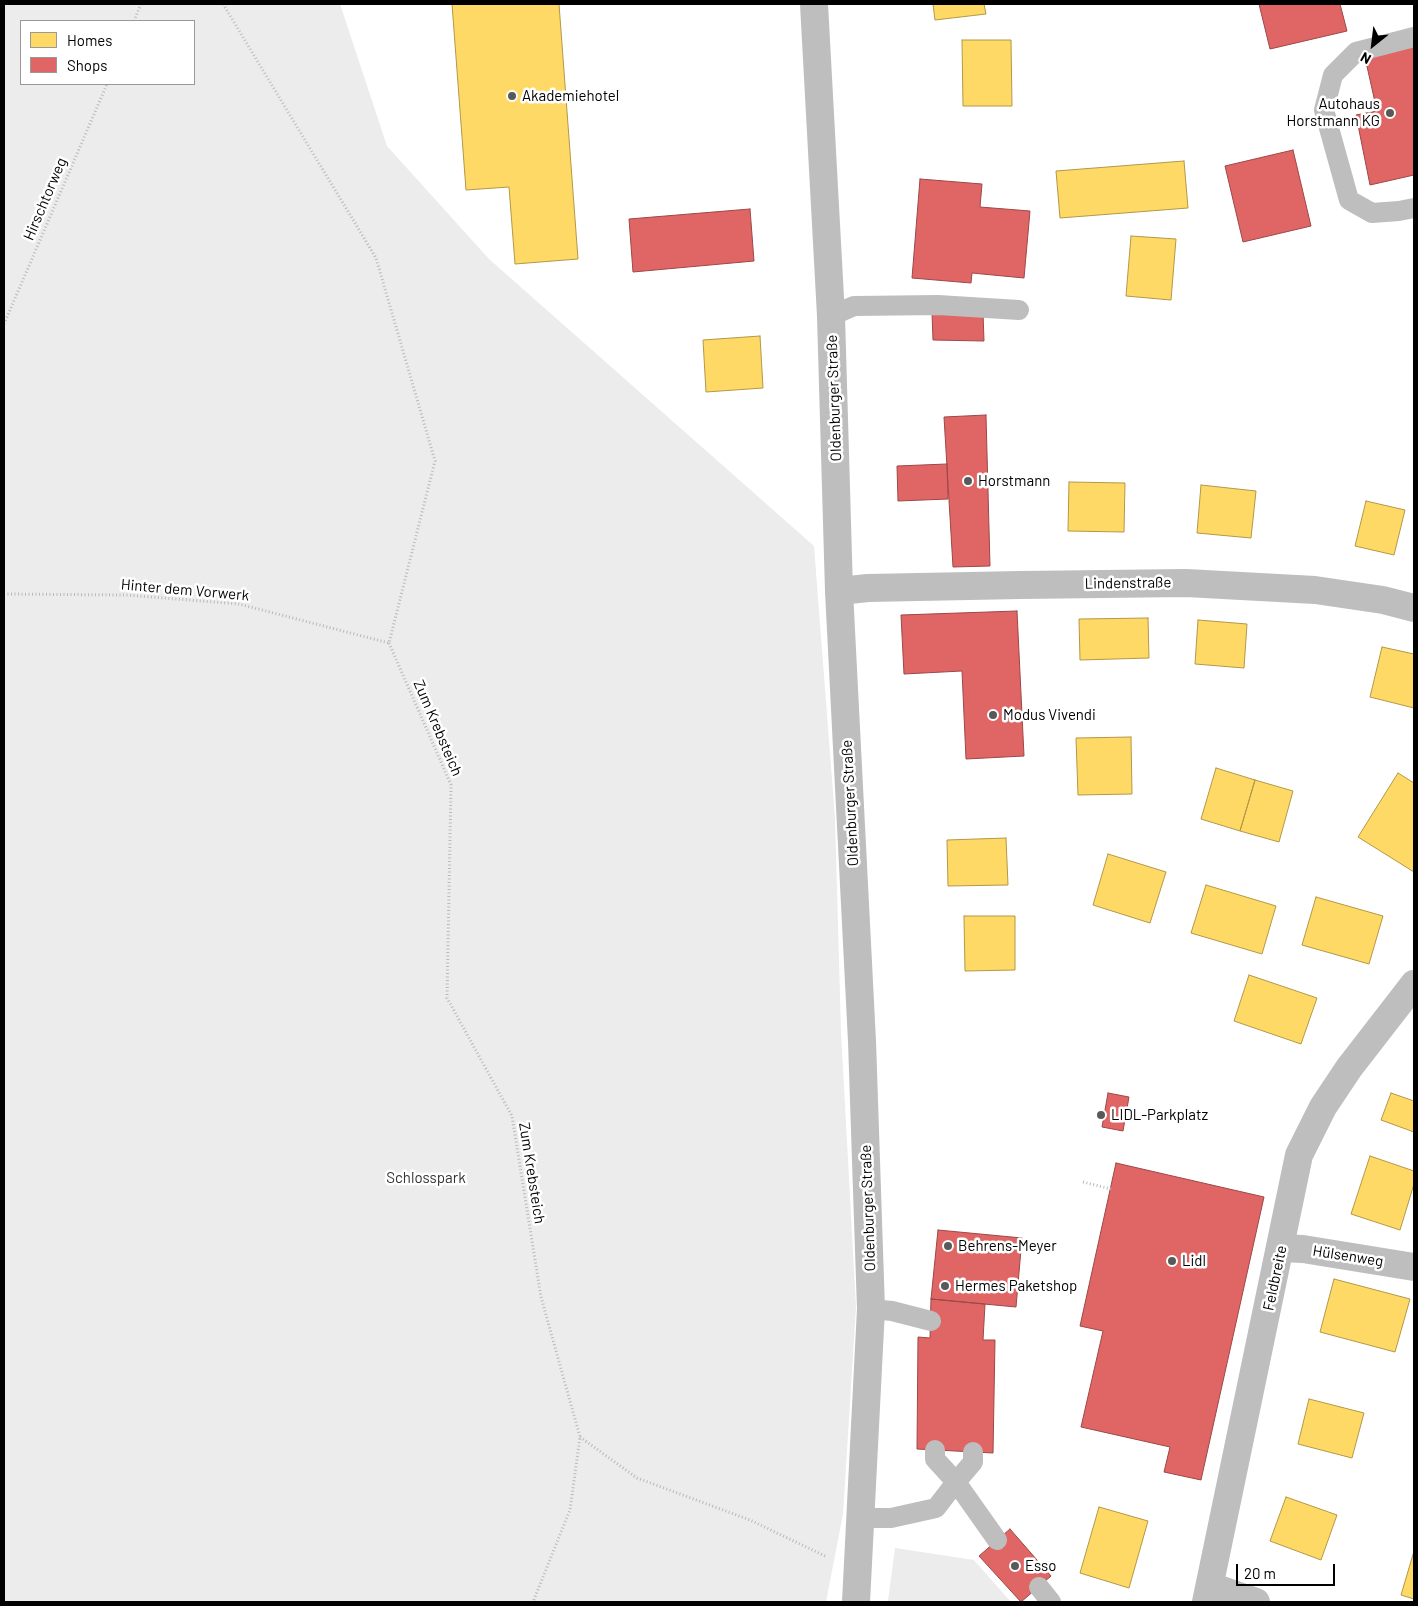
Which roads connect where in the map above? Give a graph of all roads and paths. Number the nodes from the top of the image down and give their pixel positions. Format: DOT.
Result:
graph roads {
  1 [pos="141,4"];
  2 [pos="223,4"];
  3 [pos="814,4"];
  4 [pos="134,20"];
  5 [pos="1414,37"];
  6 [pos="107,85"];
  7 [pos="1414,208"];
  8 [pos="1019,310"];
  9 [pos="831,316"];
  10 [pos="4,324"];
  11 [pos="839,591"];
  12 [pos="4,594"];
  13 [pos="1414,608"];
  14 [pos="389,643"];
  15 [pos="1414,984"];
  16 [pos="1082,1182"];
  17 [pos="1111,1189"];
  18 [pos="1281,1248"];
  19 [pos="1414,1267"];
  20 [pos="871,1309"];
  21 [pos="931,1321"];
  22 [pos="580,1437"];
  23 [pos="935,1450"];
  24 [pos="973,1452"];
  25 [pos="956,1482"];
  26 [pos="860,1518"];
  27 [pos="997,1540"];
  28 [pos="858,1571"];
  29 [pos="1208,1594"];
  30 [pos="533,1602"];
  31 [pos="856,1602"];
  32 [pos="1256,1602"];
  1 -- 4 [label="path"];
  2 -- 14 [label="path"];
  3 -- 9 [label="street, Oldenburger Straße"];
  5 -- 7 [label="lane"];
  6 -- 10 [label="path, Hirschtorweg"];
  8 -- 9 [label="lane"];
  9 -- 11 [label="street, Oldenburger Straße"];
  11 -- 13 [label="street, Lindenstraße"];
  11 -- 20 [label="street, Oldenburger Straße"];
  12 -- 14 [label="path, Hinter dem Vorwerk"];
  14 -- 22 [label="path, Zum Krebsteich"];
  15 -- 18 [label="street, Feldbreite"];
  16 -- 17 [label="path"];
  18 -- 19 [label="street, Hülsenweg"];
  18 -- 29 [label="street, Feldbreite"];
  20 -- 21 [label="lane"];
  20 -- 26 [label="street, Oldenburger Straße"];
  22 -- 28 [label="path"];
  22 -- 30 [label="path, Zum Krebsteich"];
  23 -- 25 [label="lane"];
  24 -- 25 [label="lane"];
  25 -- 26 [label="lane"];
  25 -- 27 [label="lane"];
  26 -- 28 [label="street, Oldenburger Straße"];
  28 -- 31 [label="street, Oldenburger Straße"];
  29 -- 32 [label="street"];
}
